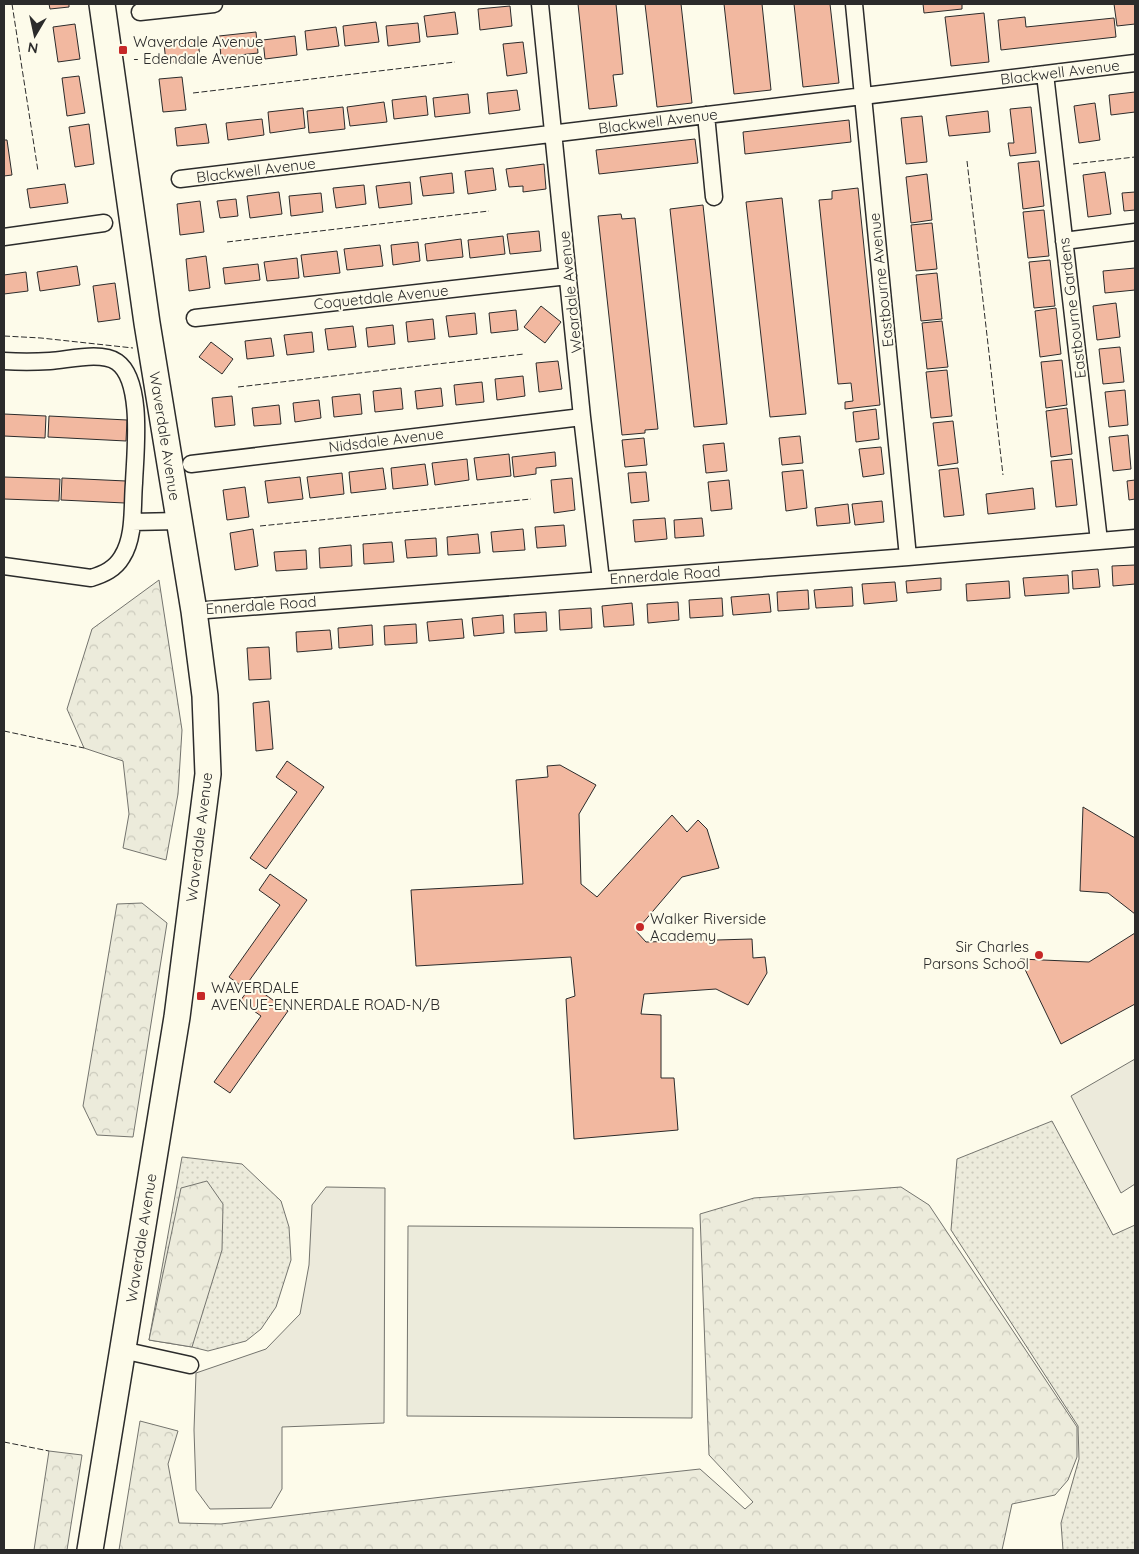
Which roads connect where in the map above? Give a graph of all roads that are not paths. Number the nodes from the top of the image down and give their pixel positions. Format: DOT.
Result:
graph roads {
  1 [pos="102,4"];
  2 [pos="214,4"];
  3 [pos="540,4"];
  4 [pos="854,4"];
  5 [pos="140,12"];
  6 [pos="1135,63"];
  7 [pos="1045,74"];
  8 [pos="863,96"];
  9 [pos="706,115"];
  10 [pos="553,134"];
  11 [pos="180,179"];
  12 [pos="714,197"];
  13 [pos="104,223"];
  14 [pos="1135,232"];
  15 [pos="4,236"];
  16 [pos="1064,241"];
  17 [pos="568,276"];
  18 [pos="195,318"];
  19 [pos="4,361"];
  20 [pos="582,417"];
  21 [pos="191,464"];
  22 [pos="179,521"];
  23 [pos="132,522"];
  24 [pos="1135,538"];
  25 [pos="1099,542"];
  26 [pos="908,557"];
  27 [pos="4,566"];
  28 [pos="601,580"];
  29 [pos="194,610"];
  30 [pos="122,1350"];
  31 [pos="190,1365"];
  32 [pos="90,1550"];
  1 -- 22 [label="main road, Waverdale Avenue"];
  2 -- 5 [label="street"];
  3 -- 10 [label="street, Weardale Avenue"];
  4 -- 8 [label="street, Eastbourne Avenue"];
  6 -- 7 [label="street, Blackwell Avenue"];
  7 -- 8 [label="street, Blackwell Avenue"];
  7 -- 16 [label="street, Eastbourne Gardens"];
  8 -- 9 [label="street, Blackwell Avenue"];
  8 -- 26 [label="street, Eastbourne Avenue"];
  9 -- 10 [label="street, Blackwell Avenue"];
  9 -- 12 [label="street"];
  10 -- 11 [label="street, Blackwell Avenue"];
  10 -- 17 [label="street, Weardale Avenue"];
  13 -- 15 [label="street"];
  14 -- 16 [label="street"];
  16 -- 25 [label="street, Eastbourne Gardens"];
  17 -- 18 [label="street, Coquetdale Avenue"];
  17 -- 20 [label="street, Weardale Avenue"];
  19 -- 23 [label="street"];
  20 -- 21 [label="street, Nidsdale Avenue"];
  20 -- 28 [label="street, Weardale Avenue"];
  22 -- 23 [label="street"];
  22 -- 29 [label="main road, Waverdale Avenue"];
  23 -- 27 [label="street"];
  24 -- 25 [label="street, Ennerdale Road"];
  25 -- 26 [label="street, Ennerdale Road"];
  26 -- 28 [label="street, Ennerdale Road"];
  28 -- 29 [label="street, Ennerdale Road"];
  29 -- 30 [label="main road, Waverdale Avenue"];
  30 -- 31 [label="street"];
  30 -- 32 [label="main road, Waverdale Avenue"];
}
